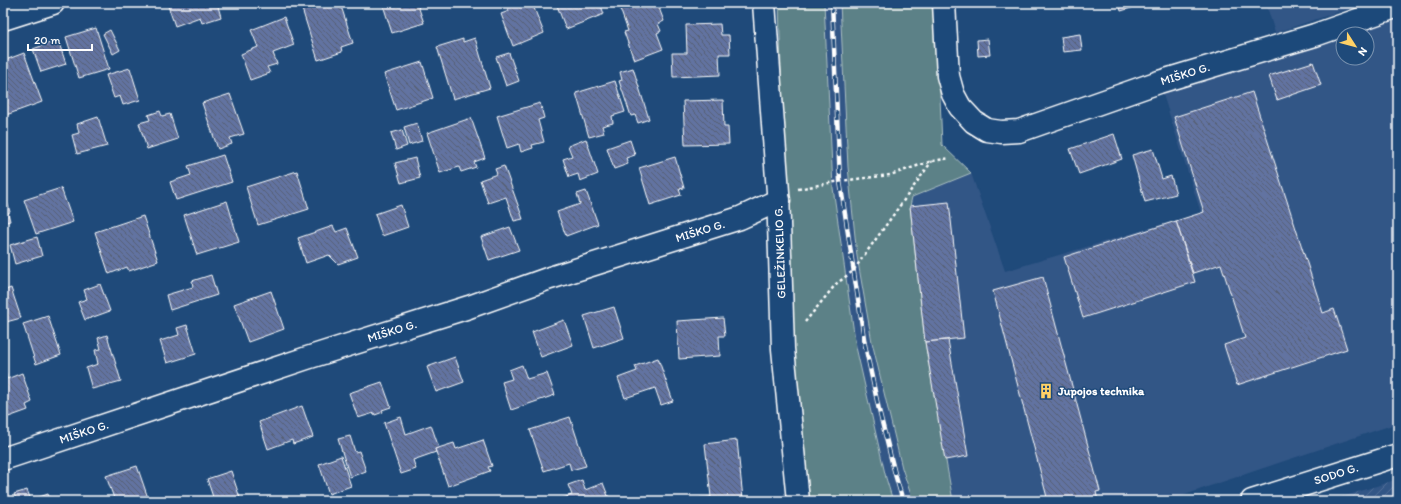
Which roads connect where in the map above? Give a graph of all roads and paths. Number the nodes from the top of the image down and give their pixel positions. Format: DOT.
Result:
graph roads {
  1 [pos="53,3"];
  2 [pos="764,3"];
  3 [pos="944,3"];
  4 [pos="1398,6"];
  5 [pos="3,19"];
  6 [pos="950,158"];
  7 [pos="932,161"];
  8 [pos="779,196"];
  9 [pos="783,348"];
  10 [pos="1398,455"];
  11 [pos="3,459"];
  12 [pos="798,501"];
  13 [pos="1252,501"];
  1 -- 5 [label="street"];
  2 -- 8 [label="street, GELEŽINKELIO G."];
  3 -- 4 [label="street, MIŠKO G."];
  6 -- 7 [label="path"];
  7 -- 8 [label="path"];
  7 -- 9 [label="path"];
  8 -- 9 [label="street, GELEŽINKELIO G."];
  8 -- 11 [label="street, MIŠKO G."];
  9 -- 12 [label="street, GELEŽINKELIO G."];
  10 -- 13 [label="street, SODO G."];
}
